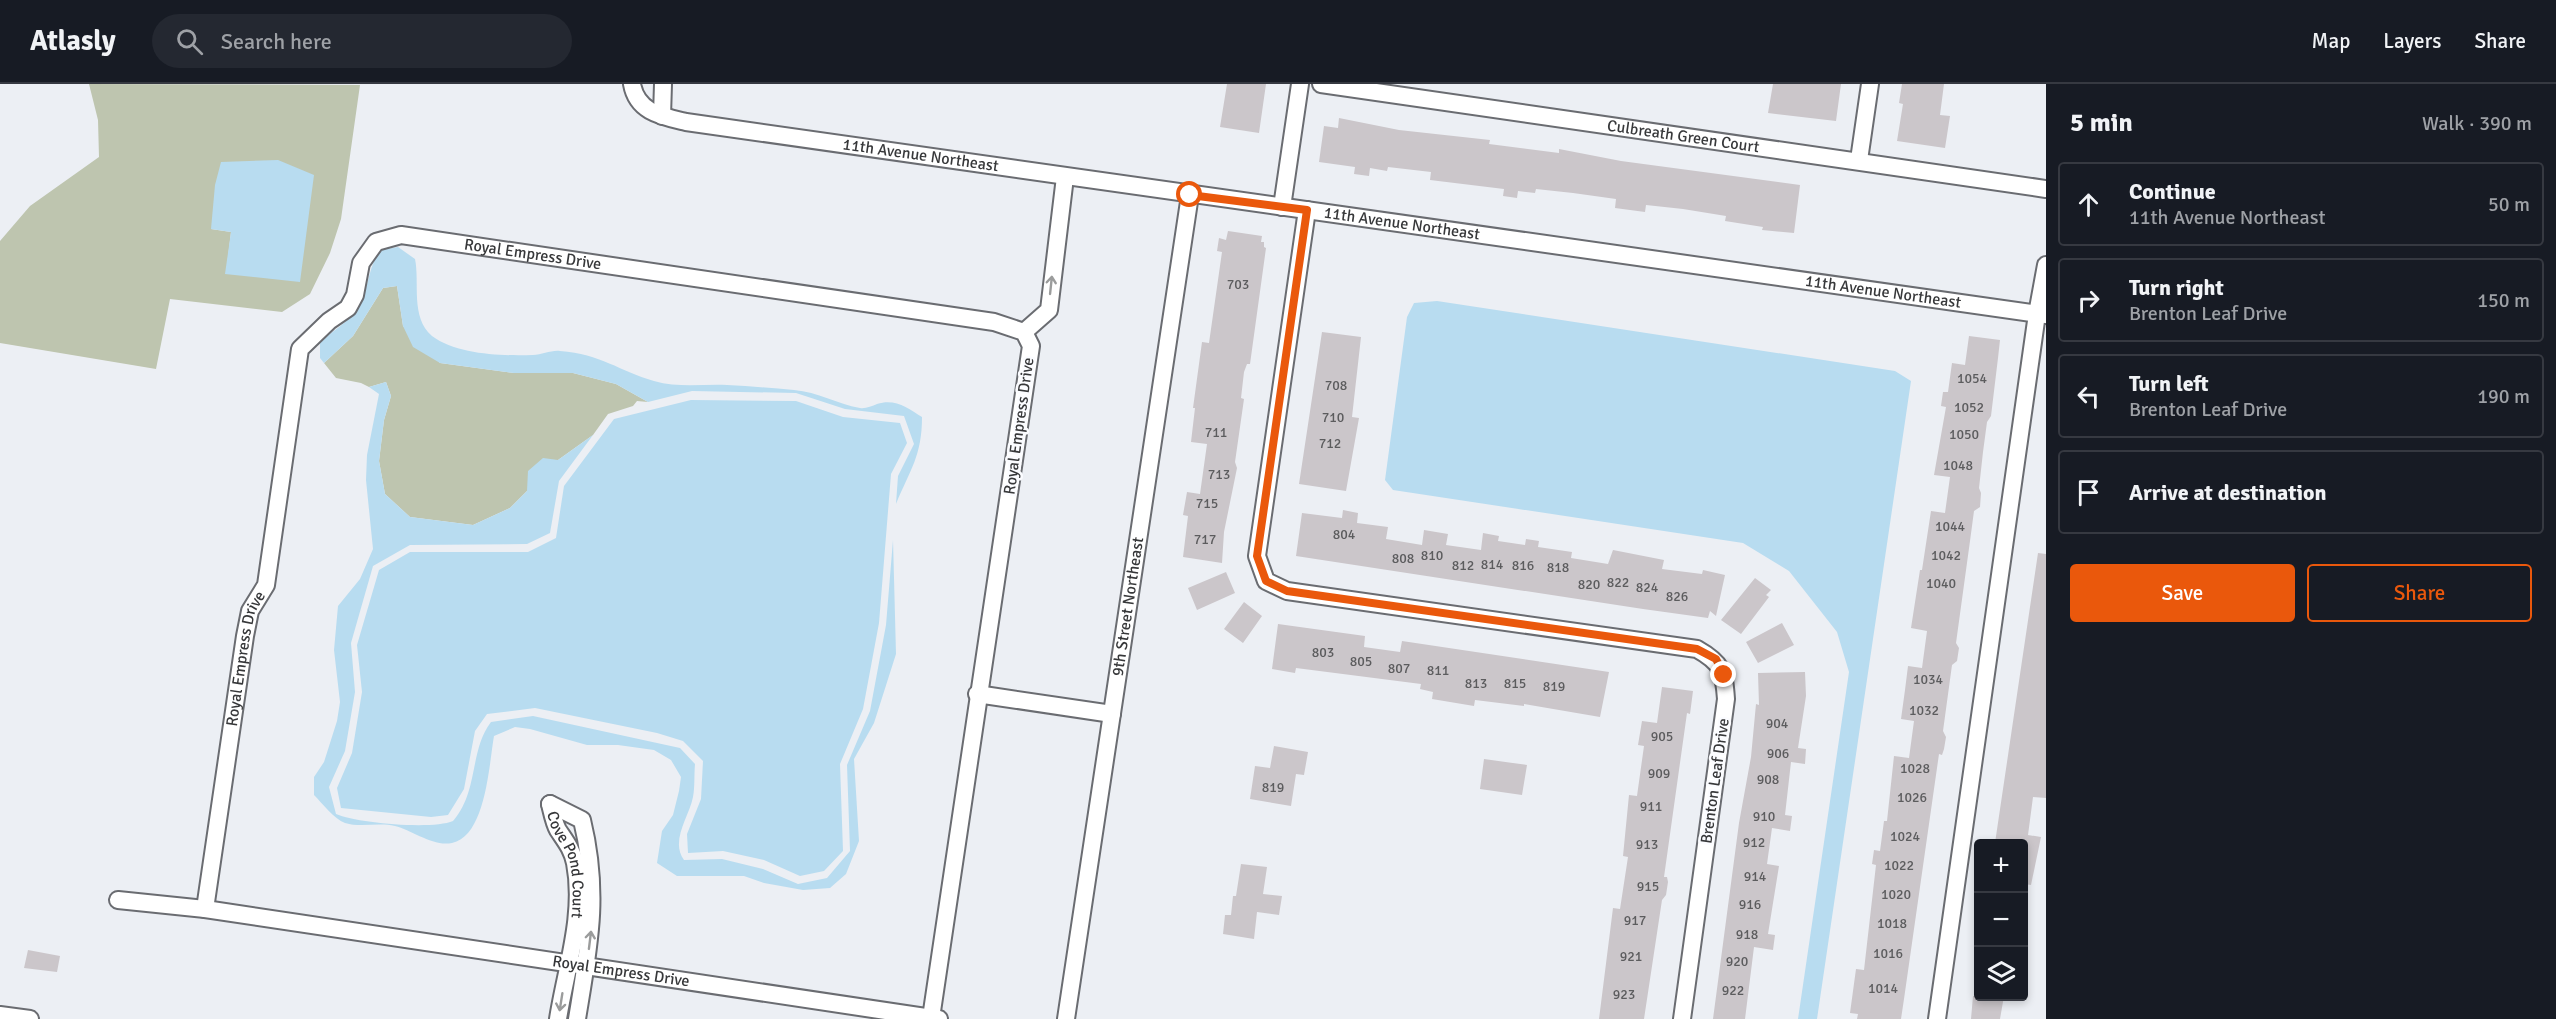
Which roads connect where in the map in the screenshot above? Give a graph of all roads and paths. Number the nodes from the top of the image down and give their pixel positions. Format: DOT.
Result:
graph roads {
  1 [pos="632,84"];
  2 [pos="663,84"];
  3 [pos="1300,84"];
  4 [pos="1321,84"];
  5 [pos="1870,84"];
  6 [pos="662,116"];
  7 [pos="1859,160"];
  8 [pos="1065,177"];
  9 [pos="2046,189"];
  10 [pos="1190,195"];
  11 [pos="1282,207"];
  12 [pos="1307,210"];
  13 [pos="2046,265"];
  14 [pos="2041,315"];
  15 [pos="1024,332"];
  16 [pos="977,694"];
  17 [pos="1112,714"];
  18 [pos="118,900"];
  19 [pos="205,909"];
  20 [pos="567,965"];
  21 [pos="586,968"];
  22 [pos="0,1015"];
  23 [pos="935,1018"];
  24 [pos="30,1019"];
  25 [pos="558,1019"];
  26 [pos="578,1019"];
  27 [pos="1066,1019"];
  28 [pos="1682,1019"];
  29 [pos="1937,1019"];
  1 -- 6 [label="street, 11th Avenue Northeast"];
  2 -- 6 [label="street"];
  3 -- 11 [label="street"];
  4 -- 7 [label="street, Culbreath Green Court"];
  5 -- 7 [label="street"];
  6 -- 8 [label="street, 11th Avenue Northeast"];
  7 -- 9 [label="street, Culbreath Green Court"];
  8 -- 10 [label="street, 11th Avenue Northeast"];
  15 -- 8 [label="street, one-way"];
  10 -- 11 [label="street, 11th Avenue Northeast"];
  10 -- 17 [label="street, 9th Street Northeast"];
  11 -- 12 [label="street, 11th Avenue Northeast"];
  12 -- 14 [label="street, 11th Avenue Northeast"];
  12 -- 28 [label="street, Brenton Leaf Drive"];
  13 -- 14 [label="street"];
  14 -- 29 [label="street"];
  15 -- 16 [label="street, Royal Empress Drive"];
  15 -- 19 [label="street, Royal Empress Drive"];
  16 -- 17 [label="street"];
  16 -- 23 [label="street, Royal Empress Drive"];
  17 -- 27 [label="street, 9th Street Northeast"];
  18 -- 19 [label="street, Royal Empress Drive"];
  19 -- 20 [label="street, Royal Empress Drive"];
  20 -- 21 [label="street, Royal Empress Drive"];
  21 -- 20 [label="street, Cove Pond Court, one-way"];
  20 -- 25 [label="street, Cove Pond Court, one-way"];
  21 -- 23 [label="street, Royal Empress Drive"];
  21 -- 26 [label="street, Cove Pond Court"];
  22 -- 24 [label="street"];
}
